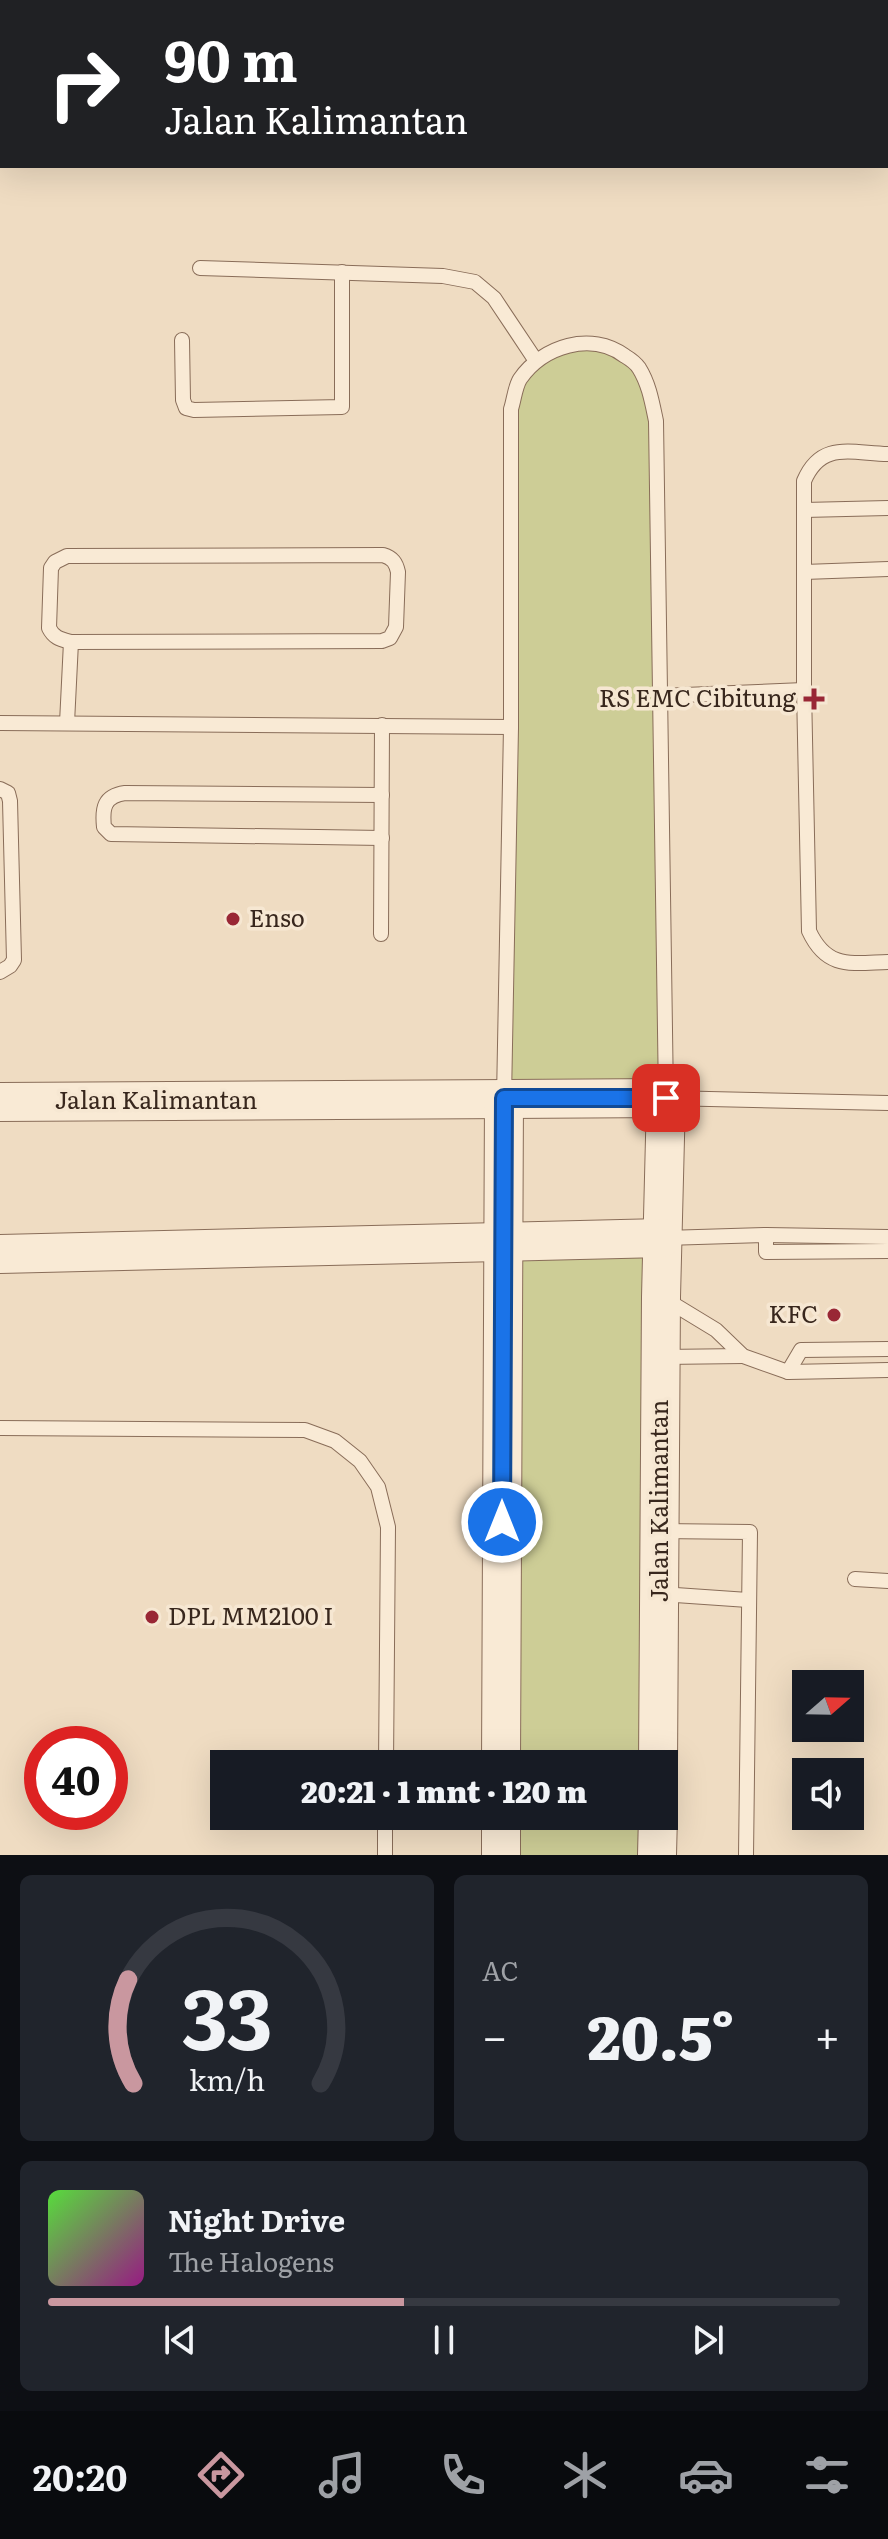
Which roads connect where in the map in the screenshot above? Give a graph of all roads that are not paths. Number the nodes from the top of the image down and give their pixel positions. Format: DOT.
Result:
graph roads {
  1 [pos="200,268"];
  2 [pos="342,272"];
  3 [pos="182,340"];
  4 [pos="536,361"];
  5 [pos="888,454"];
  6 [pos="888,508"];
  7 [pos="804,510"];
  8 [pos="888,569"];
  9 [pos="804,572"];
  10 [pos="71,642"];
  11 [pos="804,690"];
  12 [pos="660,696"];
  13 [pos="0,723"];
  14 [pos="67,723"];
  15 [pos="382,725"];
  16 [pos="511,727"];
  17 [pos="0,789"];
  18 [pos="382,795"];
  19 [pos="382,838"];
  20 [pos="381,934"];
  21 [pos="888,962"];
  22 [pos="0,972"];
  23 [pos="504,1098"];
  24 [pos="666,1098"];
  25 [pos="0,1102"];
  26 [pos="888,1103"];
  27 [pos="766,1235"];
  28 [pos="888,1237"];
  29 [pos="662,1238"];
  30 [pos="503,1240"];
  31 [pos="888,1251"];
  32 [pos="0,1254"];
  33 [pos="661,1297"];
  34 [pos="888,1349"];
  35 [pos="743,1356"];
  36 [pos="661,1357"];
  37 [pos="888,1370"];
  38 [pos="788,1372"];
  39 [pos="0,1428"];
  40 [pos="660,1531"];
  41 [pos="855,1579"];
  42 [pos="888,1581"];
  43 [pos="659,1594"];
  44 [pos="748,1600"];
  45 [pos="386,1750"];
  46 [pos="501,1750"];
  47 [pos="658,1750"];
  48 [pos="385,1830"];
  49 [pos="501,1830"];
  50 [pos="658,1830"];
  51 [pos="385,1855"];
  52 [pos="501,1855"];
  53 [pos="657,1855"];
  54 [pos="746,1855"];
  1 -- 2 [label="lane"];
  2 -- 3 [label="lane"];
  2 -- 4 [label="lane"];
  4 -- 12 [label="lane"];
  4 -- 16 [label="lane"];
  5 -- 7 [label="lane"];
  6 -- 7 [label="lane"];
  7 -- 9 [label="lane"];
  8 -- 9 [label="lane"];
  9 -- 11 [label="lane"];
  10 -- 10 [label="lane"];
  10 -- 14 [label="lane"];
  11 -- 12 [label="lane"];
  11 -- 21 [label="lane"];
  12 -- 24 [label="lane"];
  13 -- 14 [label="lane"];
  14 -- 15 [label="lane"];
  15 -- 16 [label="lane"];
  15 -- 18 [label="lane"];
  16 -- 23 [label="lane"];
  17 -- 22 [label="lane"];
  18 -- 19 [label="lane"];
  18 -- 19 [label="lane"];
  19 -- 20 [label="lane"];
  23 -- 24 [label="street, Jalan Kalimantan"];
  23 -- 25 [label="street, Jalan Kalimantan"];
  23 -- 30 [label="street"];
  24 -- 26 [label="lane"];
  24 -- 29 [label="street, Jalan Kalimantan"];
  27 -- 28 [label="lane"];
  27 -- 29 [label="lane"];
  27 -- 31 [label="lane"];
  29 -- 30 [label="street"];
  29 -- 33 [label="street, Jalan Kalimantan"];
  30 -- 32 [label="street"];
  30 -- 46 [label="street"];
  33 -- 35 [label="lane"];
  33 -- 36 [label="street, Jalan Kalimantan"];
  34 -- 38 [label="lane"];
  35 -- 36 [label="lane"];
  35 -- 38 [label="lane"];
  36 -- 40 [label="street, Jalan Kalimantan"];
  37 -- 38 [label="lane"];
  39 -- 45 [label="lane"];
  40 -- 43 [label="street, Jalan Kalimantan"];
  40 -- 44 [label="lane"];
  41 -- 42 [label="lane"];
  43 -- 44 [label="lane"];
  43 -- 47 [label="street, Jalan Kalimantan"];
  44 -- 54 [label="lane"];
  48 -- 51 [label="lane"];
  49 -- 52 [label="street"];
  50 -- 53 [label="street"];
}
